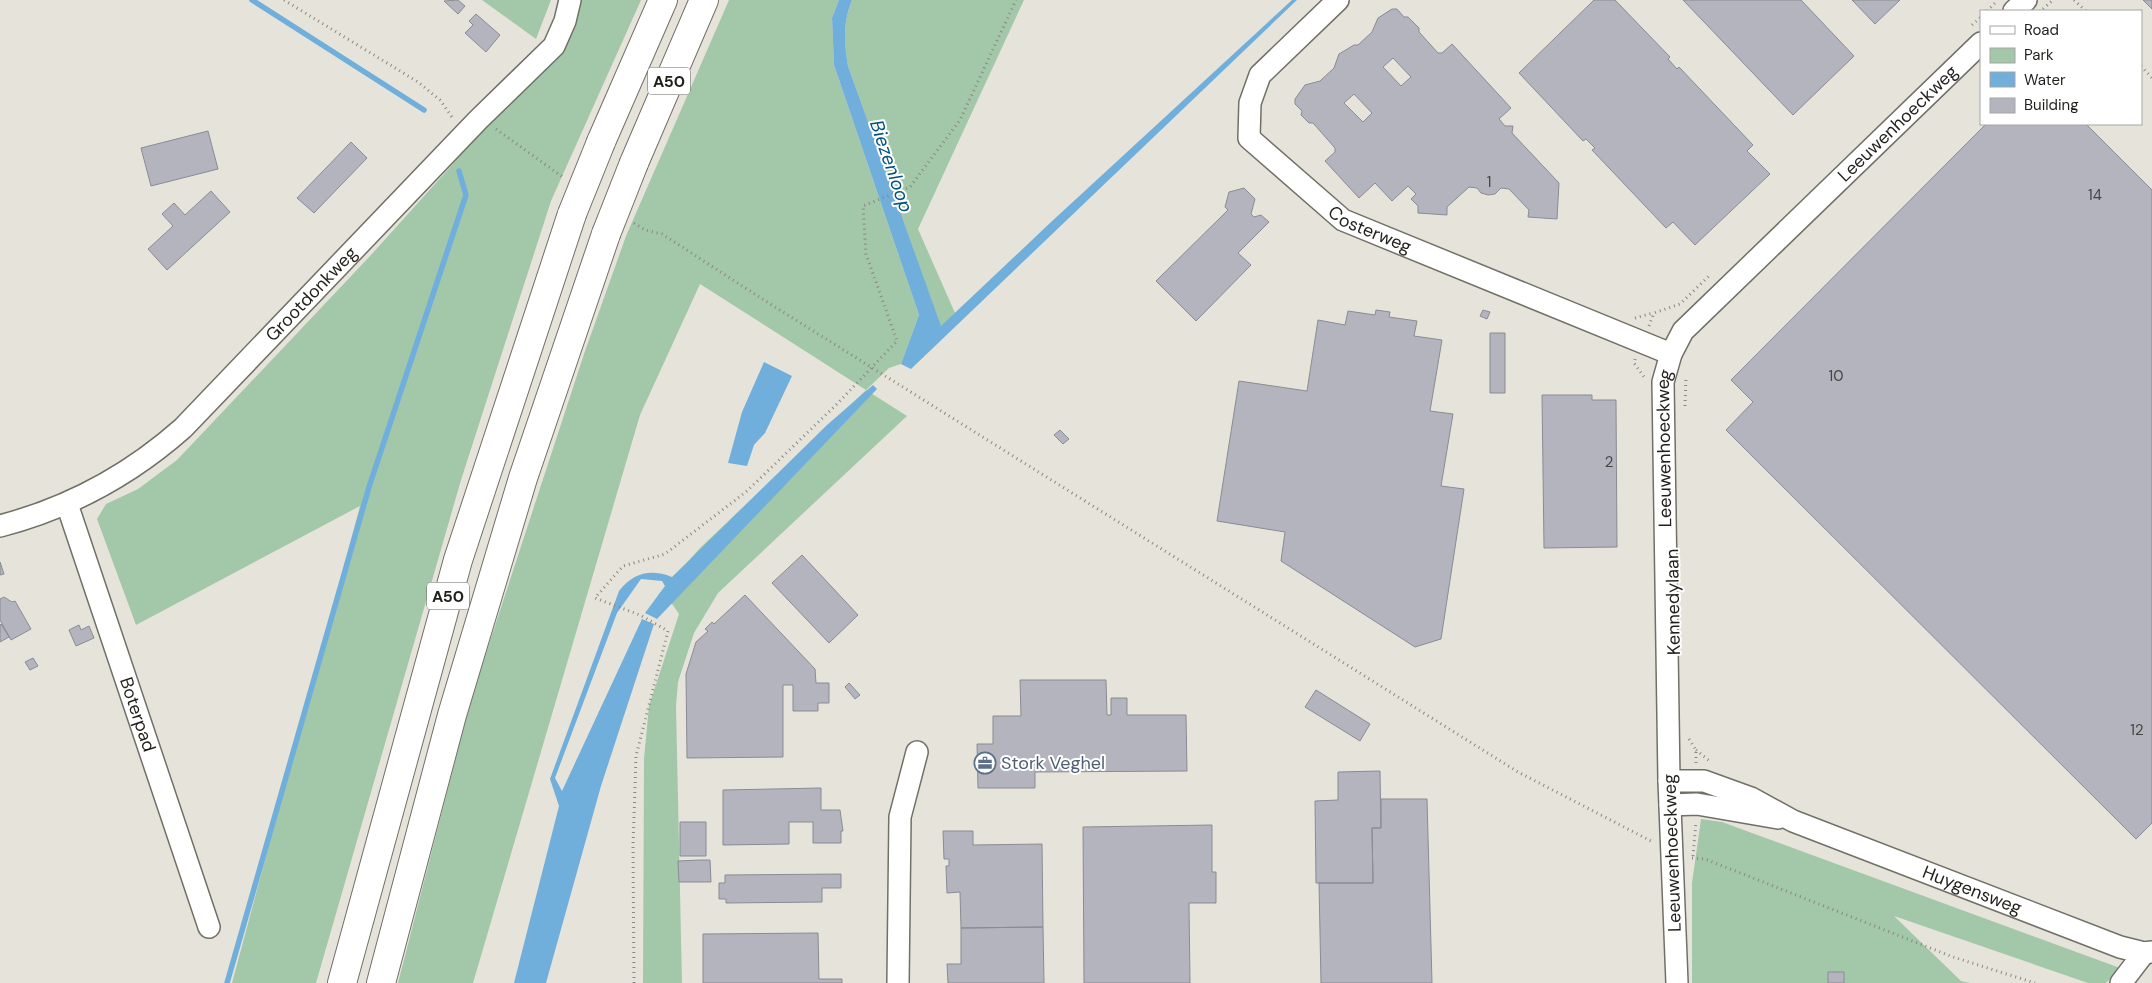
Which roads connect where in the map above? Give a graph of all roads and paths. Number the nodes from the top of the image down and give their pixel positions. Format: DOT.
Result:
graph roads {
  1 [pos="284,0"];
  2 [pos="570,0"];
  3 [pos="663,0"];
  4 [pos="704,0"];
  5 [pos="1016,0"];
  6 [pos="1338,0"];
  7 [pos="1999,0"];
  8 [pos="2026,0"];
  9 [pos="2053,0"];
  10 [pos="2074,0"];
  11 [pos="1988,10"];
  12 [pos="2015,10"];
  13 [pos="2042,10"];
  14 [pos="2085,10"];
  15 [pos="1980,20"];
  16 [pos="1974,37"];
  17 [pos="2142,67"];
  18 [pos="2152,78"];
  19 [pos="478,120"];
  20 [pos="569,182"];
  21 [pos="617,227"];
  22 [pos="1716,270"];
  23 [pos="1642,342"];
  24 [pos="1671,354"];
  25 [pos="872,368"];
  26 [pos="1686,370"];
  27 [pos="1648,384"];
  28 [pos="1685,413"];
  29 [pos="67,504"];
  30 [pos="0,526"];
  31 [pos="1689,732"];
  32 [pos="916,752"];
  33 [pos="1669,781"];
  34 [pos="1697,781"];
  35 [pos="1697,804"];
  36 [pos="1670,805"];
  37 [pos="1793,821"];
  38 [pos="1651,840"];
  39 [pos="209,927"];
  40 [pos="2148,953"];
  41 [pos="342,983"];
  42 [pos="380,983"];
  43 [pos="634,983"];
  44 [pos="898,983"];
  45 [pos="1677,983"];
  46 [pos="2035,983"];
  47 [pos="2121,983"];
  1 -- 19 [label="path"];
  2 -- 19 [label="street, Grootdonkweg"];
  3 -- 41 [label="highway, A50, bridge"];
  4 -- 21 [label="highway, A50, bridge"];
  5 -- 25 [label="path"];
  6 -- 23 [label="street, Costerweg"];
  7 -- 11 [label="path"];
  8 -- 12 [label="street"];
  9 -- 13 [label="path"];
  10 -- 14 [label="path"];
  15 -- 16 [label="path"];
  16 -- 24 [label="street, Leeuwenhoeckweg"];
  17 -- 18 [label="path"];
  19 -- 20 [label="path"];
  19 -- 29 [label="street, Grootdonkweg"];
  21 -- 25 [label="path"];
  21 -- 42 [label="highway, A50"];
  22 -- 23 [label="path, Leeuwenhoeckweg"];
  23 -- 24 [label="street, Costerweg"];
  23 -- 27 [label="path, Leeuwenhoeckweg"];
  24 -- 33 [label="street, Leeuwenhoeckweg"];
  25 -- 38 [label="path"];
  25 -- 43 [label="path"];
  26 -- 28 [label="path"];
  29 -- 30 [label="street, Grootdonkweg"];
  29 -- 39 [label="street, Boterpad"];
  31 -- 34 [label="path"];
  32 -- 44 [label="street"];
  33 -- 34 [label="street, Huygensweg"];
  33 -- 36 [label="street, Leeuwenhoeckweg"];
  34 -- 37 [label="street, Huygensweg"];
  35 -- 36 [label="street, Huygensweg"];
  35 -- 37 [label="street, Huygensweg"];
  35 -- 46 [label="path"];
  36 -- 45 [label="street, Leeuwenhoeckweg"];
  37 -- 40 [label="street, Huygensweg"];
  40 -- 47 [label="street"];
}
